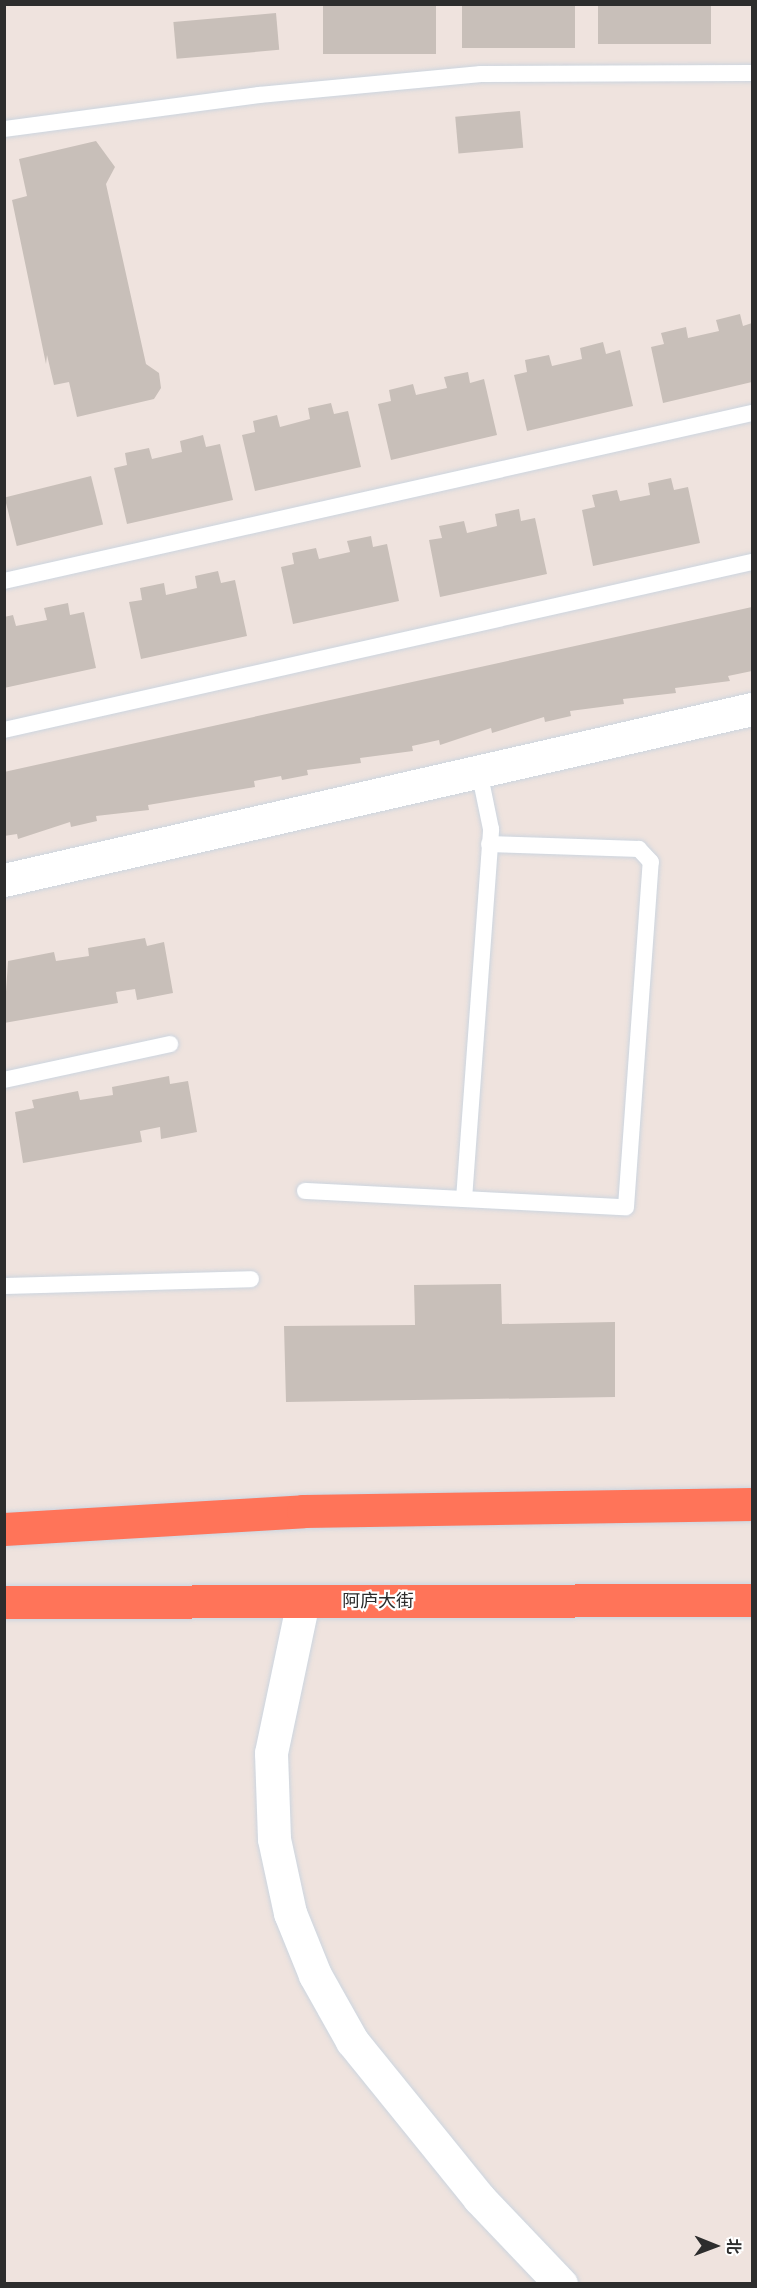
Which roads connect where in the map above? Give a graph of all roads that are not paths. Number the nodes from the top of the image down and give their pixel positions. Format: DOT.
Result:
graph roads {
  1 [pos="753,73"];
  2 [pos="4,129"];
  3 [pos="753,413"];
  4 [pos="753,562"];
  5 [pos="4,581"];
  6 [pos="753,709"];
  7 [pos="4,730"];
  8 [pos="479,771"];
  9 [pos="489,844"];
  10 [pos="4,880"];
  11 [pos="170,1044"];
  12 [pos="4,1080"];
  13 [pos="305,1191"];
  14 [pos="464,1199"];
  15 [pos="251,1279"];
  16 [pos="4,1286"];
  17 [pos="753,1504"];
  18 [pos="4,1529"];
  19 [pos="753,1600"];
  20 [pos="303,1601"];
  21 [pos="4,1602"];
  22 [pos="561,2283"];
  1 -- 2 [label="lane"];
  3 -- 5 [label="lane"];
  4 -- 7 [label="lane"];
  6 -- 8 [label="street"];
  8 -- 9 [label="lane"];
  8 -- 10 [label="street"];
  9 -- 14 [label="lane"];
  9 -- 14 [label="lane"];
  11 -- 12 [label="lane"];
  13 -- 14 [label="lane"];
  15 -- 16 [label="lane"];
  17 -- 18 [label="highway"];
  19 -- 20 [label="highway, 阿庐大街"];
  20 -- 21 [label="highway, 阿庐大街"];
  20 -- 22 [label="street"];
}
